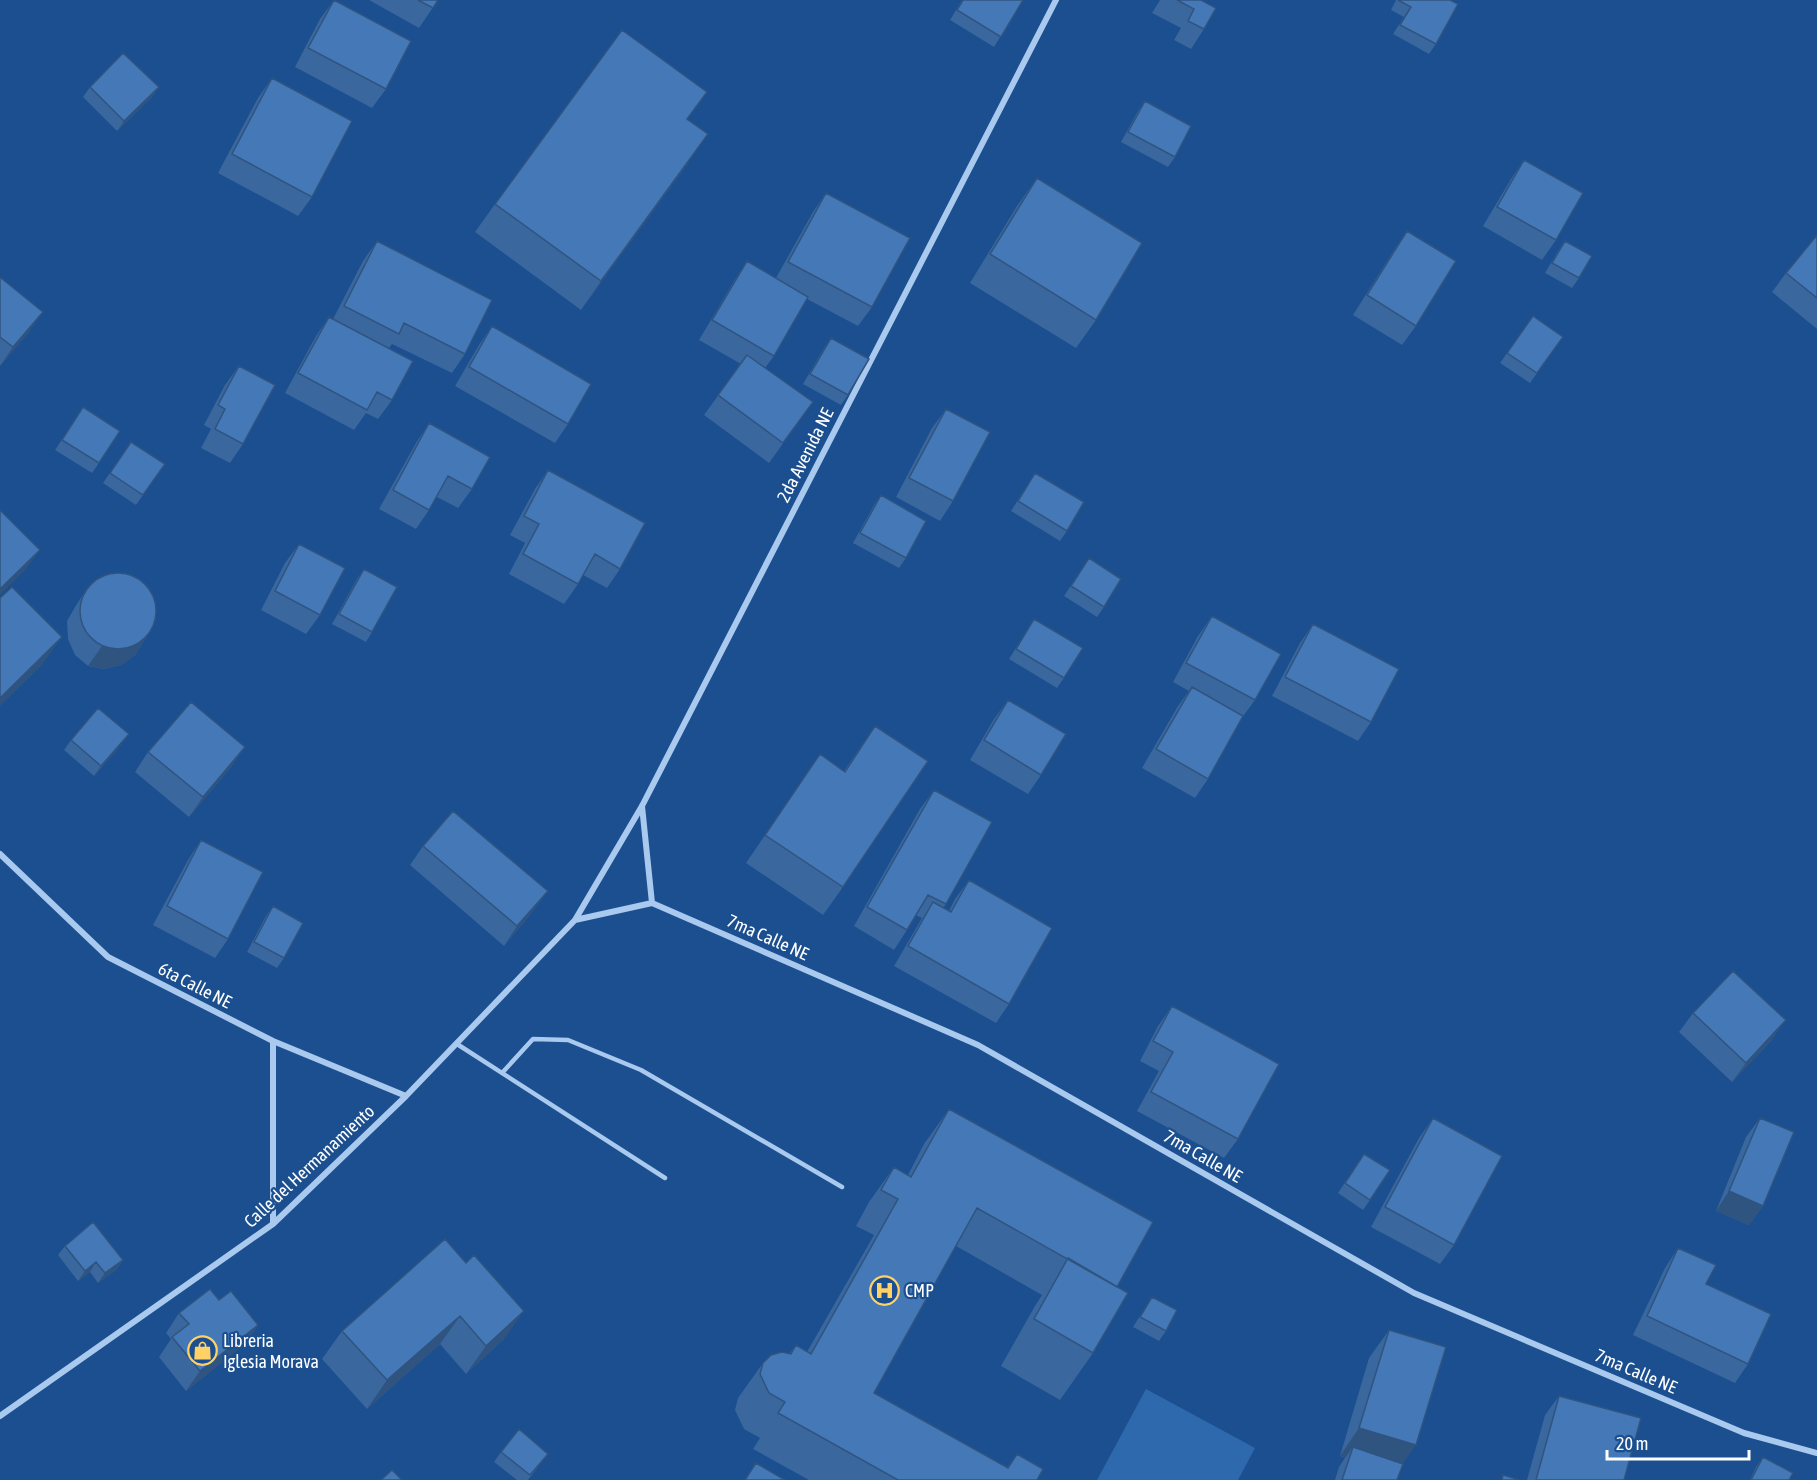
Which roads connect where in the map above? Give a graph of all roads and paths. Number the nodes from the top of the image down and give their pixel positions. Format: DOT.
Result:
graph roads {
  1 [pos="1056,0"];
  2 [pos="642,806"];
  3 [pos="0,854"];
  4 [pos="652,903"];
  5 [pos="575,920"];
  6 [pos="273,1041"];
  7 [pos="458,1044"];
  8 [pos="502,1072"];
  9 [pos="406,1096"];
  10 [pos="665,1178"];
  11 [pos="842,1187"];
  12 [pos="273,1224"];
  13 [pos="0,1416"];
  14 [pos="1817,1453"];
  1 -- 2 [label="street, 2da Avenida NE"];
  2 -- 4 [label="street"];
  2 -- 5 [label="street, 2da Avenida NE"];
  3 -- 6 [label="street, 6ta Calle NE"];
  4 -- 5 [label="street"];
  4 -- 14 [label="street, 7ma Calle NE"];
  5 -- 7 [label="street, Calle del Hermanamiento"];
  6 -- 9 [label="street, 6ta Calle NE"];
  6 -- 12 [label="street"];
  7 -- 8 [label="lane"];
  7 -- 9 [label="street, Calle del Hermanamiento"];
  8 -- 10 [label="lane"];
  8 -- 11 [label="lane"];
  9 -- 12 [label="street, Calle del Hermanamiento"];
  12 -- 13 [label="street, Calle del Hermanamiento"];
}
